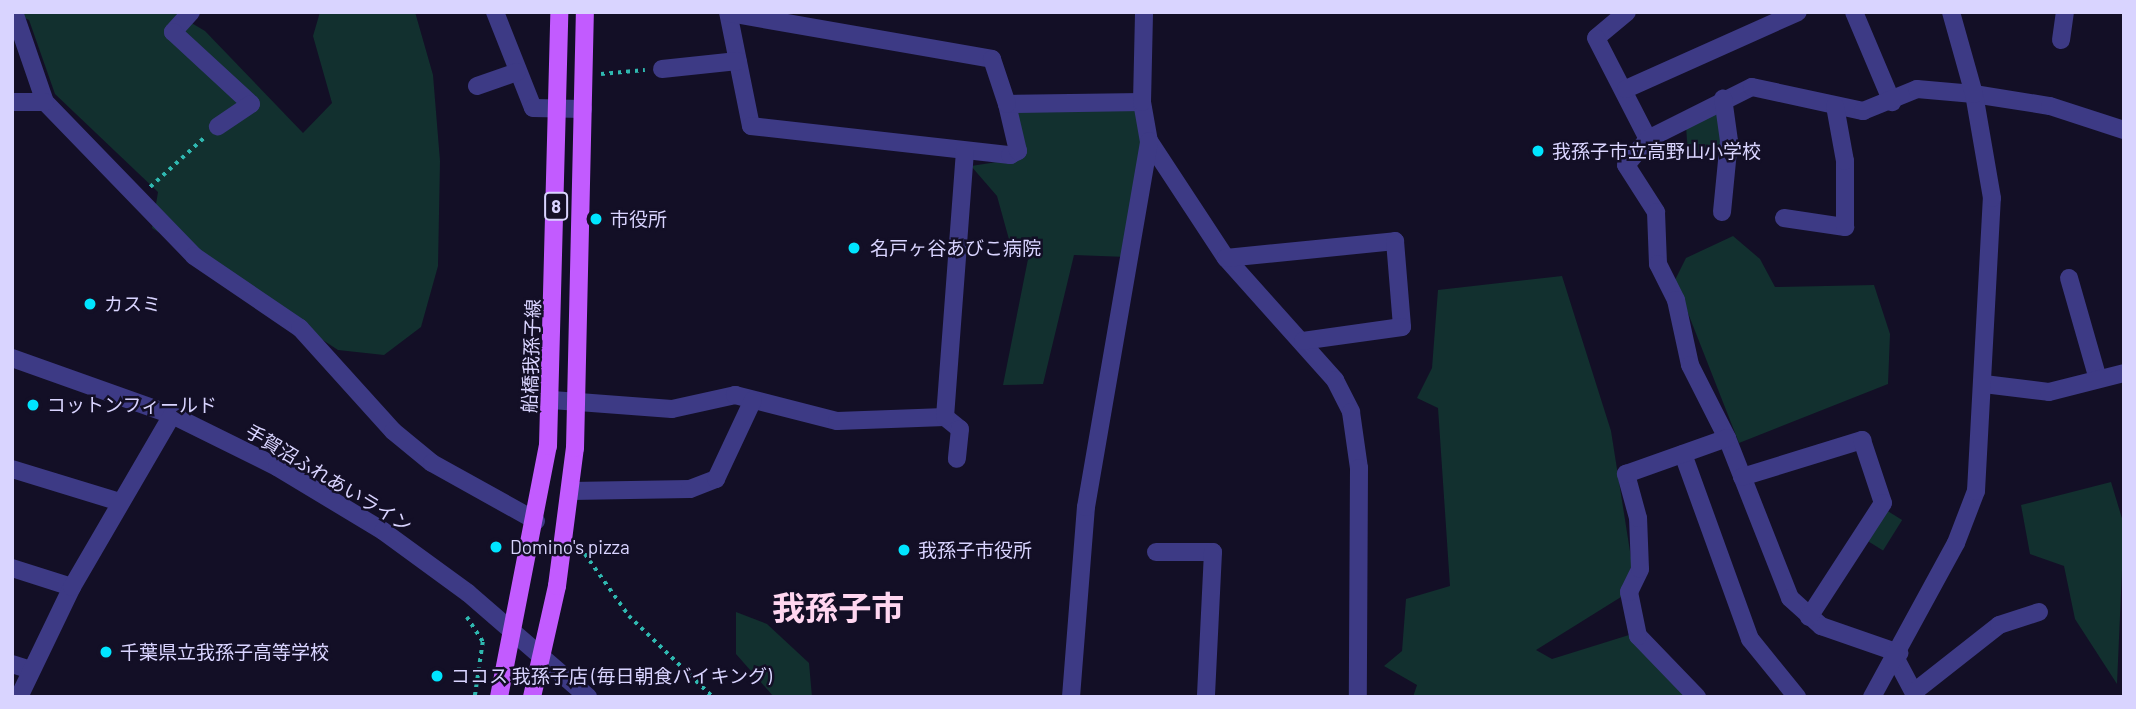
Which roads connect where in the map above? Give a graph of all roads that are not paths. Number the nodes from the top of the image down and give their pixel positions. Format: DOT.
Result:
graph roads {
  1 [pos="14,12"];
  2 [pos="191,12"];
  3 [pos="495,12"];
  4 [pos="559,12"];
  5 [pos="584,12"];
  6 [pos="1144,12"];
  7 [pos="1627,12"];
  8 [pos="1798,12"];
  9 [pos="1854,12"];
  10 [pos="1951,12"];
  11 [pos="2065,12"];
  12 [pos="728,13"];
  13 [pos="2061,40"];
  14 [pos="738,61"];
  15 [pos="662,69"];
  16 [pos="517,72"];
  17 [pos="477,86"];
  18 [pos="1626,89"];
  19 [pos="1974,94"];
  20 [pos="1723,98"];
  21 [pos="12,102"];
  22 [pos="45,102"];
  23 [pos="1142,102"];
  24 [pos="1892,102"];
  25 [pos="1007,104"];
  26 [pos="1835,106"];
  27 [pos="583,109"];
  28 [pos="558,110"];
  29 [pos="218,126"];
  30 [pos="2124,130"];
  31 [pos="1648,139"];
  32 [pos="1149,141"];
  33 [pos="965,152"];
  34 [pos="1722,212"];
  35 [pos="1784,218"];
  36 [pos="1226,257"];
  37 [pos="2069,278"];
  38 [pos="1303,341"];
  39 [pos="12,358"];
  40 [pos="2124,373"];
  41 [pos="2098,379"];
  42 [pos="1984,384"];
  43 [pos="552,400"];
  44 [pos="753,400"];
  45 [pos="576,401"];
  46 [pos="172,415"];
  47 [pos="945,418"];
  48 [pos="1727,438"];
  49 [pos="1683,454"];
  50 [pos="957,459"];
  51 [pos="12,469"];
  52 [pos="1742,477"];
  53 [pos="570,491"];
  54 [pos="120,502"];
  55 [pos="536,521"];
  56 [pos="1156,552"];
  57 [pos="12,568"];
  58 [pos="72,587"];
  59 [pos="2039,612"];
  60 [pos="1809,617"];
  61 [pos="513,629"];
  62 [pos="1897,656"];
  63 [pos="542,658"];
  64 [pos="12,664"];
  65 [pos="31,670"];
  66 [pos="1915,694"];
  67 [pos="19,697"];
  68 [pos="499,697"];
  69 [pos="533,697"];
  70 [pos="588,697"];
  71 [pos="1071,697"];
  72 [pos="1206,697"];
  73 [pos="1358,697"];
  74 [pos="1697,697"];
  75 [pos="1797,697"];
  76 [pos="1872,697"];
  1 -- 22 [label="street"];
  2 -- 29 [label="street"];
  3 -- 16 [label="street"];
  4 -- 28 [label="main road, 船橋我孫子線 / 8"];
  5 -- 27 [label="main road, 8"];
  6 -- 23 [label="street"];
  7 -- 18 [label="street"];
  8 -- 18 [label="street"];
  9 -- 24 [label="street"];
  10 -- 19 [label="street"];
  11 -- 13 [label="street"];
  12 -- 14 [label="street"];
  12 -- 25 [label="street"];
  14 -- 15 [label="street"];
  14 -- 33 [label="street"];
  16 -- 17 [label="street"];
  16 -- 28 [label="street"];
  18 -- 31 [label="street"];
  19 -- 24 [label="street"];
  19 -- 30 [label="street"];
  19 -- 42 [label="street"];
  20 -- 26 [label="street"];
  20 -- 31 [label="street"];
  20 -- 34 [label="street"];
  21 -- 22 [label="street"];
  22 -- 55 [label="street"];
  23 -- 25 [label="street"];
  23 -- 32 [label="street"];
  24 -- 26 [label="street"];
  25 -- 33 [label="street"];
  26 -- 35 [label="street"];
  27 -- 28 [label="street"];
  27 -- 45 [label="main road, 8"];
  28 -- 43 [label="main road, 船橋我孫子線 / 8"];
  31 -- 48 [label="street"];
  32 -- 36 [label="street"];
  32 -- 71 [label="street"];
  33 -- 47 [label="street"];
  36 -- 38 [label="street"];
  36 -- 38 [label="street"];
  37 -- 41 [label="street"];
  38 -- 73 [label="street"];
  39 -- 46 [label="street, 手賀沼ふれあいライン"];
  40 -- 41 [label="street"];
  41 -- 42 [label="street"];
  42 -- 62 [label="street"];
  43 -- 45 [label="street"];
  43 -- 55 [label="main road, 船橋我孫子線 / 8"];
  44 -- 45 [label="street"];
  44 -- 47 [label="street"];
  44 -- 53 [label="street"];
  45 -- 53 [label="main road, 8"];
  46 -- 54 [label="street"];
  46 -- 61 [label="street, 手賀沼ふれあいライン"];
  47 -- 50 [label="street"];
  48 -- 49 [label="street"];
  48 -- 52 [label="street"];
  49 -- 74 [label="street"];
  49 -- 75 [label="street"];
  51 -- 54 [label="street"];
  52 -- 60 [label="street"];
  52 -- 60 [label="street"];
  53 -- 63 [label="main road, 8"];
  54 -- 58 [label="street"];
  55 -- 61 [label="main road, 船橋我孫子線 / 8"];
  56 -- 72 [label="street"];
  57 -- 58 [label="street"];
  58 -- 65 [label="street"];
  59 -- 66 [label="street"];
  60 -- 62 [label="street"];
  61 -- 63 [label="street, 手賀沼ふれあいライン"];
  61 -- 68 [label="main road, 船橋我孫子線 / 8"];
  62 -- 66 [label="street"];
  62 -- 76 [label="street"];
  63 -- 69 [label="main road, 8"];
  63 -- 70 [label="street, 手賀沼ふれあいライン"];
  64 -- 65 [label="street"];
  65 -- 67 [label="street"];
}
